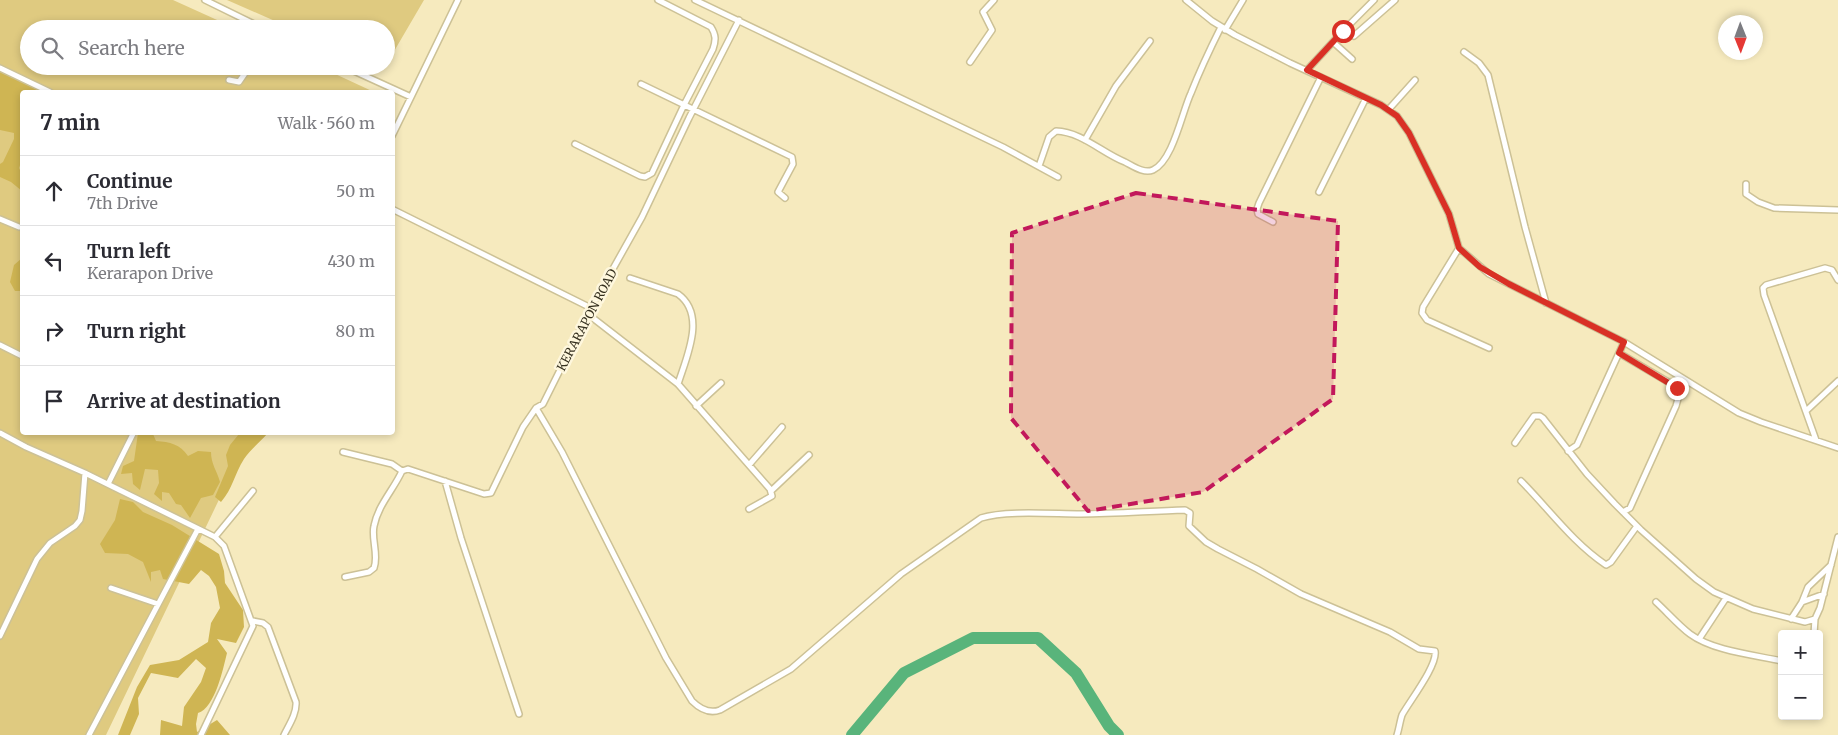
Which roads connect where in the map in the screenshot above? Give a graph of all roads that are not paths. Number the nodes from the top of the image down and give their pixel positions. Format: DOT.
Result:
graph roads {
  1 [pos="205,0"];
  2 [pos="458,0"];
  3 [pos="658,0"];
  4 [pos="695,0"];
  5 [pos="994,0"];
  6 [pos="1186,0"];
  7 [pos="1242,0"];
  8 [pos="1374,0"];
  9 [pos="1385,0"];
  10 [pos="1392,2"];
  11 [pos="246,20"];
  12 [pos="739,20"];
  13 [pos="1223,28"];
  14 [pos="1354,36"];
  15 [pos="1150,41"];
  16 [pos="1332,42"];
  17 [pos="1464,52"];
  18 [pos="1352,60"];
  19 [pos="970,62"];
  20 [pos="0,68"];
  21 [pos="1307,70"];
  22 [pos="244,75"];
  23 [pos="363,75"];
  24 [pos="1321,77"];
  25 [pos="230,80"];
  26 [pos="1415,80"];
  27 [pos="642,84"];
  28 [pos="45,90"];
  29 [pos="411,97"];
  30 [pos="1366,98"];
  31 [pos="684,105"];
  32 [pos="1389,109"];
  33 [pos="694,110"];
  34 [pos="395,130"];
  35 [pos="1086,140"];
  36 [pos="575,144"];
  37 [pos="1039,166"];
  38 [pos="1058,177"];
  39 [pos="1746,184"];
  40 [pos="1319,192"];
  41 [pos="785,198"];
  42 [pos="395,210"];
  43 [pos="1838,210"];
  44 [pos="0,219"];
  45 [pos="1273,222"];
  46 [pos="19,227"];
  47 [pos="1459,248"];
  48 [pos="630,278"];
  49 [pos="1838,280"];
  50 [pos="1546,303"];
  51 [pos="591,308"];
  52 [pos="589,315"];
  53 [pos="1624,342"];
  54 [pos="0,345"];
  55 [pos="1489,348"];
  56 [pos="1619,353"];
  57 [pos="20,355"];
  58 [pos="1838,381"];
  59 [pos="721,383"];
  60 [pos="678,384"];
  61 [pos="696,406"];
  62 [pos="536,408"];
  63 [pos="1806,411"];
  64 [pos="782,427"];
  65 [pos="0,433"];
  66 [pos="132,435"];
  67 [pos="1816,440"];
  68 [pos="1515,443"];
  69 [pos="1838,448"];
  70 [pos="1568,451"];
  71 [pos="343,452"];
  72 [pos="809,455"];
  73 [pos="749,465"];
  74 [pos="402,470"];
  75 [pos="85,473"];
  76 [pos="445,481"];
  77 [pos="1520,481"];
  78 [pos="108,484"];
  79 [pos="253,491"];
  80 [pos="771,491"];
  81 [pos="749,508"];
  82 [pos="1623,512"];
  83 [pos="1637,526"];
  84 [pos="198,529"];
  85 [pos="215,537"];
  86 [pos="1838,538"];
  87 [pos="1831,565"];
  88 [pos="345,577"];
  89 [pos="111,588"];
  90 [pos="1824,594"];
  91 [pos="1726,598"];
  92 [pos="1656,602"];
  93 [pos="1802,602"];
  94 [pos="158,604"];
  95 [pos="1791,619"];
  96 [pos="1815,619"];
  97 [pos="253,621"];
  98 [pos="1814,630"];
  99 [pos="0,636"];
  100 [pos="1699,639"];
  101 [pos="1778,660"];
  102 [pos="520,714"];
  103 [pos="89,735"];
  104 [pos="201,735"];
  105 [pos="284,735"];
  106 [pos="1397,735"];
  1 -- 11 [label="street"];
  2 -- 29 [label="street"];
  3 -- 31 [label="street"];
  4 -- 12 [label="street"];
  5 -- 19 [label="street"];
  6 -- 13 [label="street"];
  7 -- 13 [label="street"];
  8 -- 16 [label="street"];
  9 -- 10 [label="street"];
  10 -- 14 [label="street"];
  12 -- 33 [label="street, KERARAPON ROAD"];
  12 -- 37 [label="street"];
  13 -- 21 [label="street"];
  13 -- 35 [label="street"];
  15 -- 35 [label="street"];
  16 -- 18 [label="street"];
  16 -- 21 [label="street"];
  17 -- 50 [label="street"];
  20 -- 28 [label="street"];
  21 -- 24 [label="street"];
  22 -- 25 [label="street"];
  23 -- 29 [label="street"];
  24 -- 30 [label="street"];
  24 -- 45 [label="street"];
  26 -- 32 [label="street"];
  27 -- 31 [label="street"];
  29 -- 34 [label="street"];
  30 -- 32 [label="street"];
  30 -- 40 [label="street"];
  31 -- 33 [label="street"];
  31 -- 36 [label="street"];
  32 -- 47 [label="street"];
  33 -- 41 [label="street"];
  33 -- 51 [label="street, KERARAPON ROAD"];
  35 -- 37 [label="street"];
  37 -- 38 [label="street"];
  39 -- 43 [label="street"];
  42 -- 51 [label="street"];
  44 -- 46 [label="street"];
  47 -- 50 [label="street"];
  47 -- 55 [label="street"];
  48 -- 60 [label="street"];
  49 -- 63 [label="street"];
  50 -- 53 [label="street"];
  51 -- 52 [label="street, KERARAPON ROAD"];
  52 -- 60 [label="street"];
  52 -- 62 [label="street, KERARAPON ROAD"];
  53 -- 56 [label="street"];
  53 -- 67 [label="street"];
  54 -- 57 [label="street"];
  56 -- 70 [label="street"];
  56 -- 82 [label="street"];
  58 -- 63 [label="street"];
  59 -- 61 [label="street"];
  60 -- 61 [label="street"];
  61 -- 73 [label="street"];
  62 -- 76 [label="street, KERARAPON ROAD"];
  62 -- 106 [label="street"];
  63 -- 67 [label="street"];
  64 -- 73 [label="street"];
  65 -- 75 [label="street"];
  66 -- 78 [label="street"];
  67 -- 69 [label="street"];
  68 -- 70 [label="street"];
  70 -- 82 [label="street"];
  71 -- 74 [label="street"];
  72 -- 80 [label="street"];
  73 -- 80 [label="street"];
  74 -- 76 [label="street"];
  74 -- 88 [label="street"];
  75 -- 78 [label="street"];
  75 -- 99 [label="street"];
  76 -- 102 [label="street"];
  77 -- 83 [label="street"];
  78 -- 84 [label="street"];
  79 -- 85 [label="street"];
  80 -- 81 [label="street"];
  82 -- 83 [label="street"];
  83 -- 91 [label="street"];
  84 -- 85 [label="street"];
  84 -- 94 [label="street"];
  85 -- 97 [label="street"];
  86 -- 87 [label="street"];
  87 -- 90 [label="street"];
  87 -- 93 [label="street"];
  89 -- 94 [label="street"];
  90 -- 93 [label="street"];
  90 -- 96 [label="street"];
  91 -- 95 [label="street"];
  91 -- 100 [label="street"];
  92 -- 100 [label="street"];
  93 -- 95 [label="street"];
  94 -- 103 [label="street"];
  95 -- 96 [label="street"];
  96 -- 98 [label="street"];
  97 -- 104 [label="street"];
  97 -- 105 [label="street"];
  100 -- 101 [label="street"];
}
